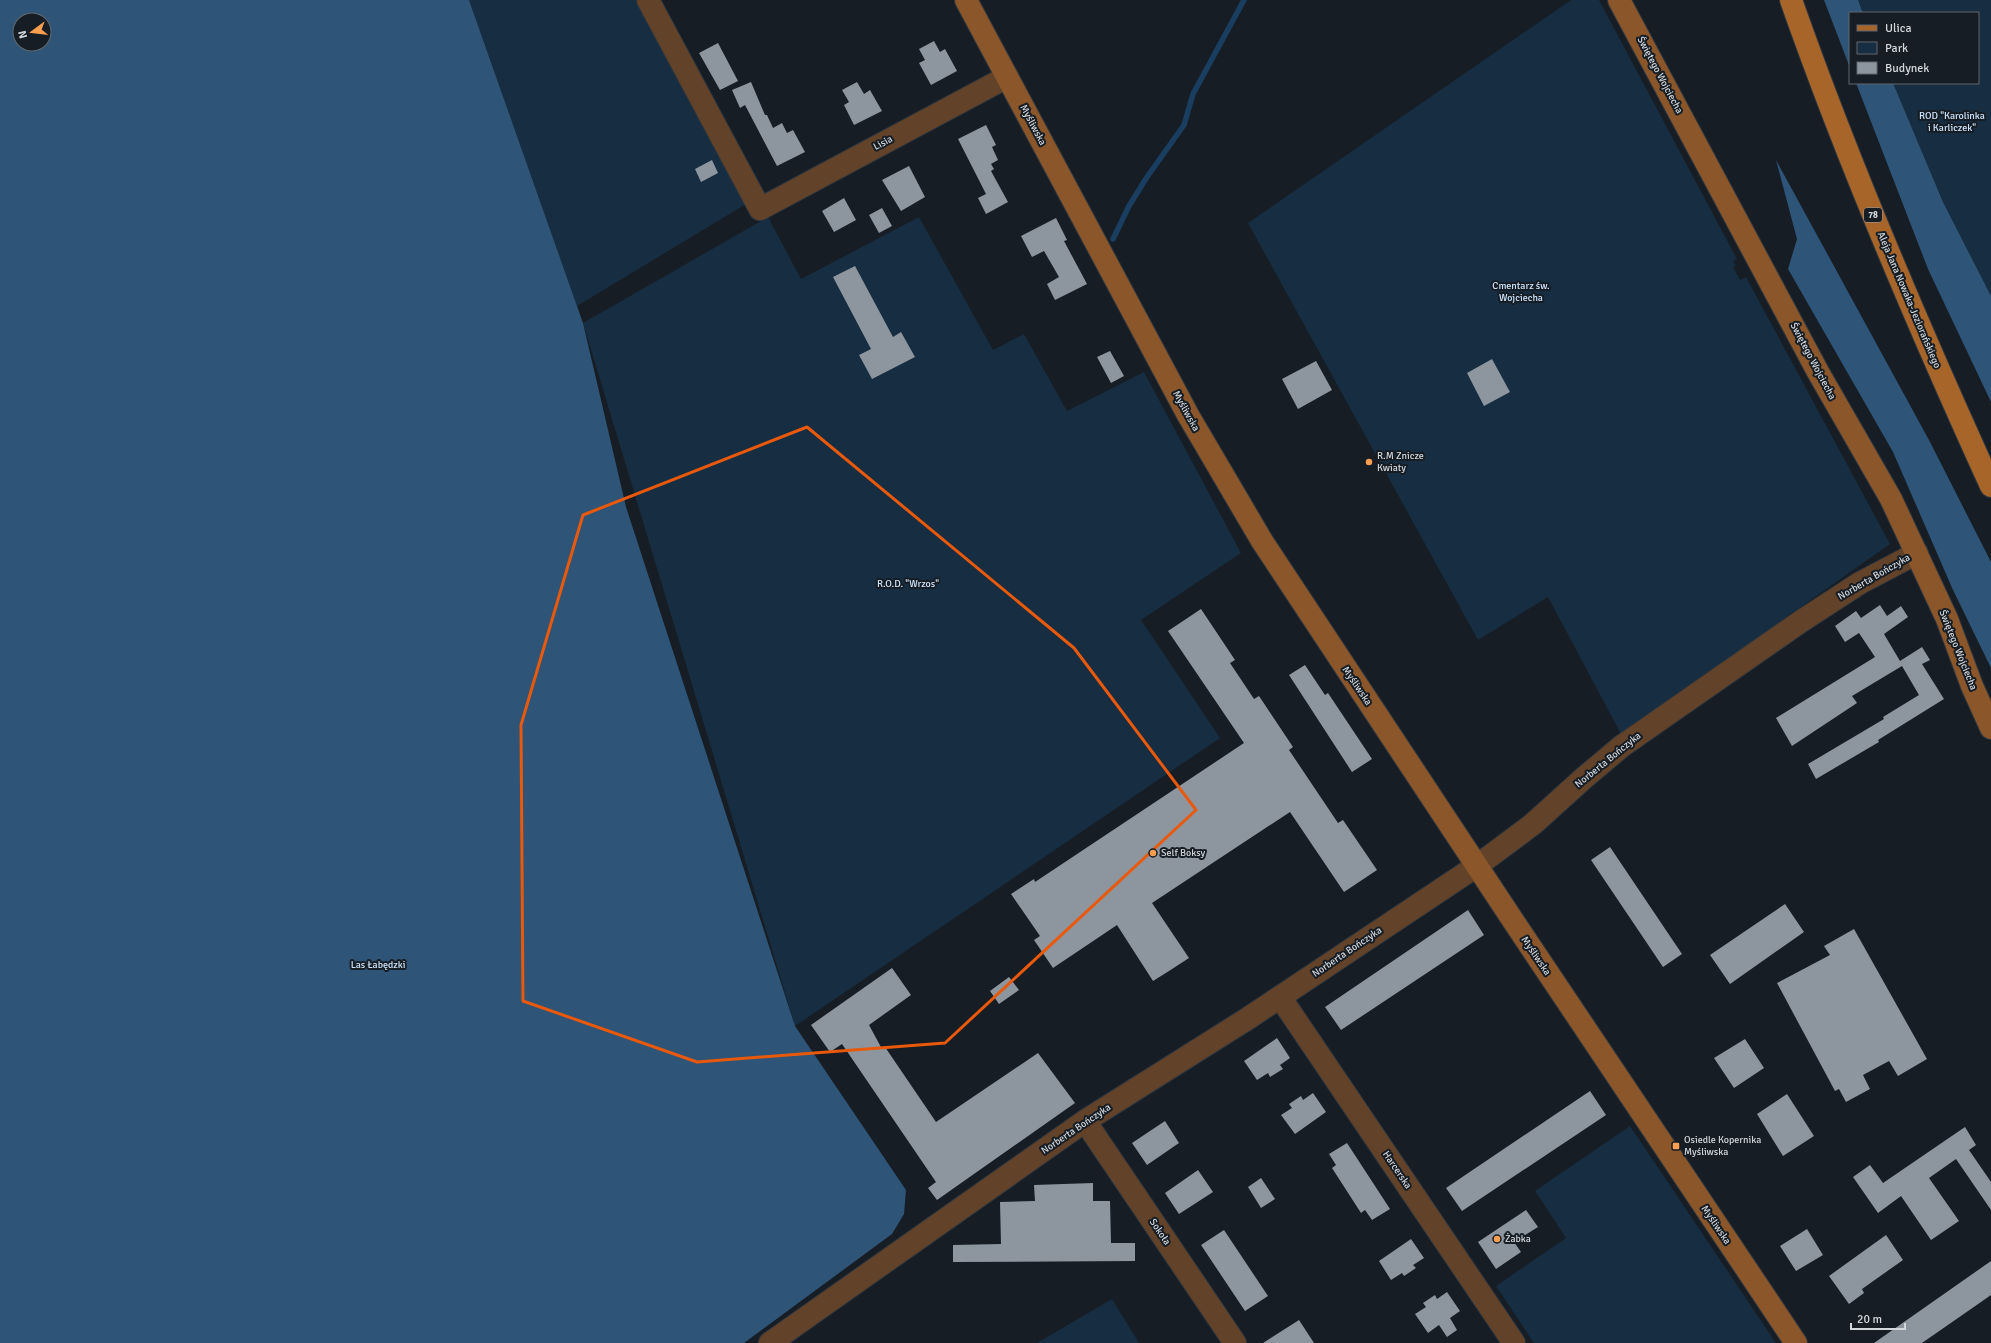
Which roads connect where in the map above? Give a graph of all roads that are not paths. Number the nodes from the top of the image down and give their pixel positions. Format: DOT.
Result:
graph roads {
  1 [pos="648,0"];
  2 [pos="966,0"];
  3 [pos="1619,0"];
  4 [pos="1791,0"];
  5 [pos="1007,76"];
  6 [pos="1991,486"];
  7 [pos="1917,553"];
  8 [pos="1991,728"];
  9 [pos="1478,865"];
  10 [pos="1280,997"];
  11 [pos="1085,1122"];
  12 [pos="770,1343"];
  13 [pos="1235,1343"];
  14 [pos="1514,1343"];
  15 [pos="1796,1343"];
  1 -- 5 [label="street, Lisia"];
  2 -- 5 [label="street, Myśliwska"];
  3 -- 7 [label="street, Świętego Wojciecha"];
  4 -- 6 [label="main road, Aleja Jana Nowaka-Jeziorańskiego / 78"];
  5 -- 9 [label="street, Myśliwska"];
  7 -- 8 [label="street, Świętego Wojciecha"];
  7 -- 9 [label="street, Norberta Bończyka"];
  9 -- 10 [label="street, Norberta Bończyka"];
  9 -- 15 [label="street, Myśliwska"];
  10 -- 11 [label="street, Norberta Bończyka"];
  10 -- 14 [label="street, Harcerska"];
  11 -- 12 [label="street, Norberta Bończyka"];
  11 -- 13 [label="street, Sokoła"];
}
